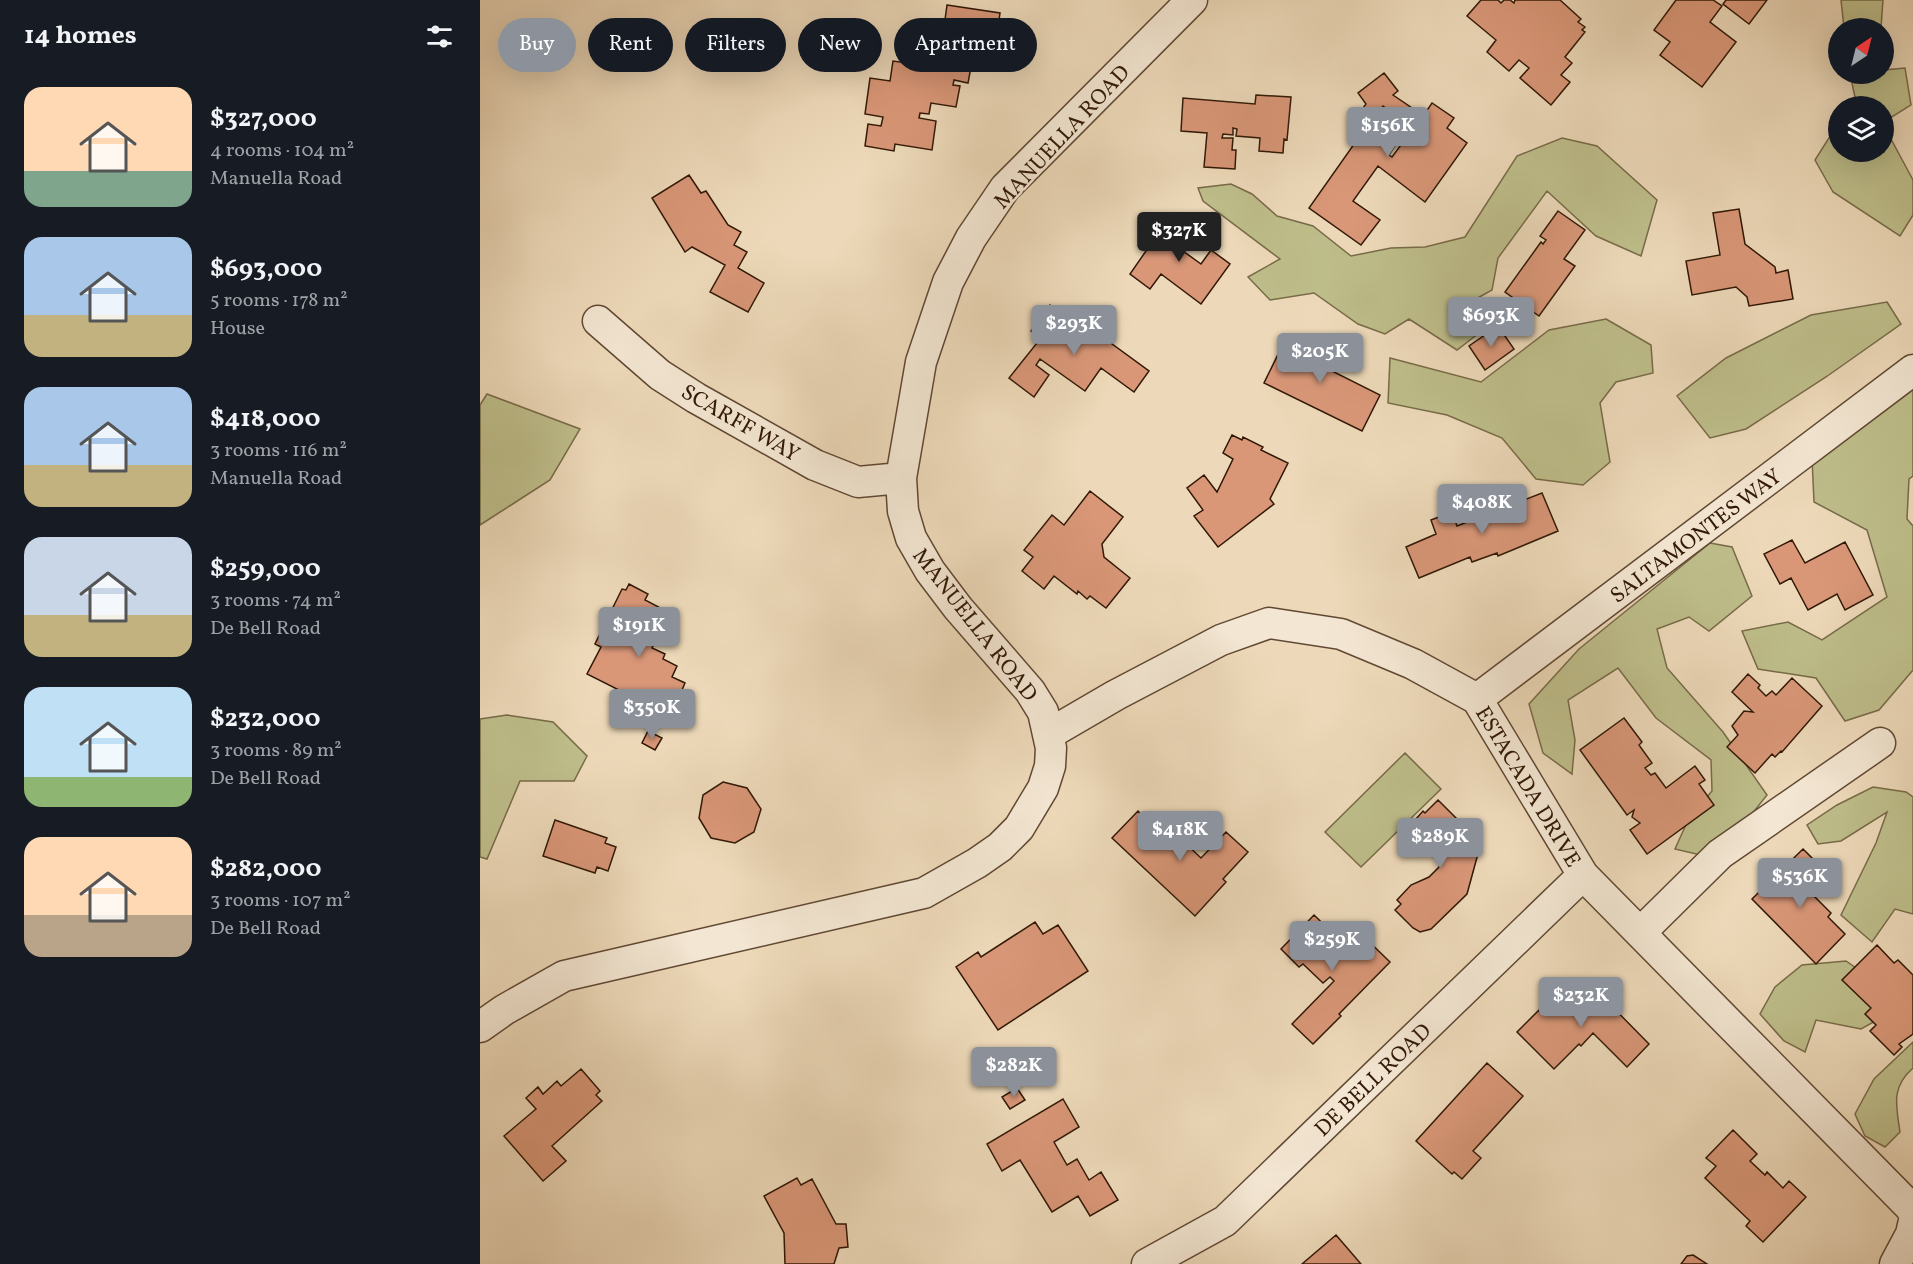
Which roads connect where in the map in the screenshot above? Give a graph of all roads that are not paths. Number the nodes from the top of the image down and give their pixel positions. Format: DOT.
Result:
graph roads {
  1 [pos="1192,0"];
  2 [pos="598,321"];
  3 [pos="1913,370"];
  4 [pos="901,478"];
  5 [pos="1477,699"];
  6 [pos="1049,734"];
  7 [pos="1880,743"];
  8 [pos="1583,875"];
  9 [pos="1640,933"];
  10 [pos="480,1027"];
  11 [pos="1913,1211"];
  12 [pos="1913,1225"];
  13 [pos="1148,1264"];
  14 [pos="1894,1264"];
  1 -- 4 [label="street, MANUELLA ROAD"];
  2 -- 4 [label="street, SCARFF WAY"];
  3 -- 5 [label="street, SALTAMONTES WAY"];
  4 -- 6 [label="street, MANUELLA ROAD"];
  5 -- 6 [label="street, ESTACADA DRIVE"];
  5 -- 8 [label="street, ESTACADA DRIVE"];
  6 -- 10 [label="street, MANUELLA ROAD"];
  7 -- 9 [label="street"];
  8 -- 9 [label="street, ESTACADA DRIVE"];
  8 -- 13 [label="street, DE BELL ROAD"];
  9 -- 11 [label="street, ESTACADA DRIVE"];
  12 -- 14 [label="street"];
}
